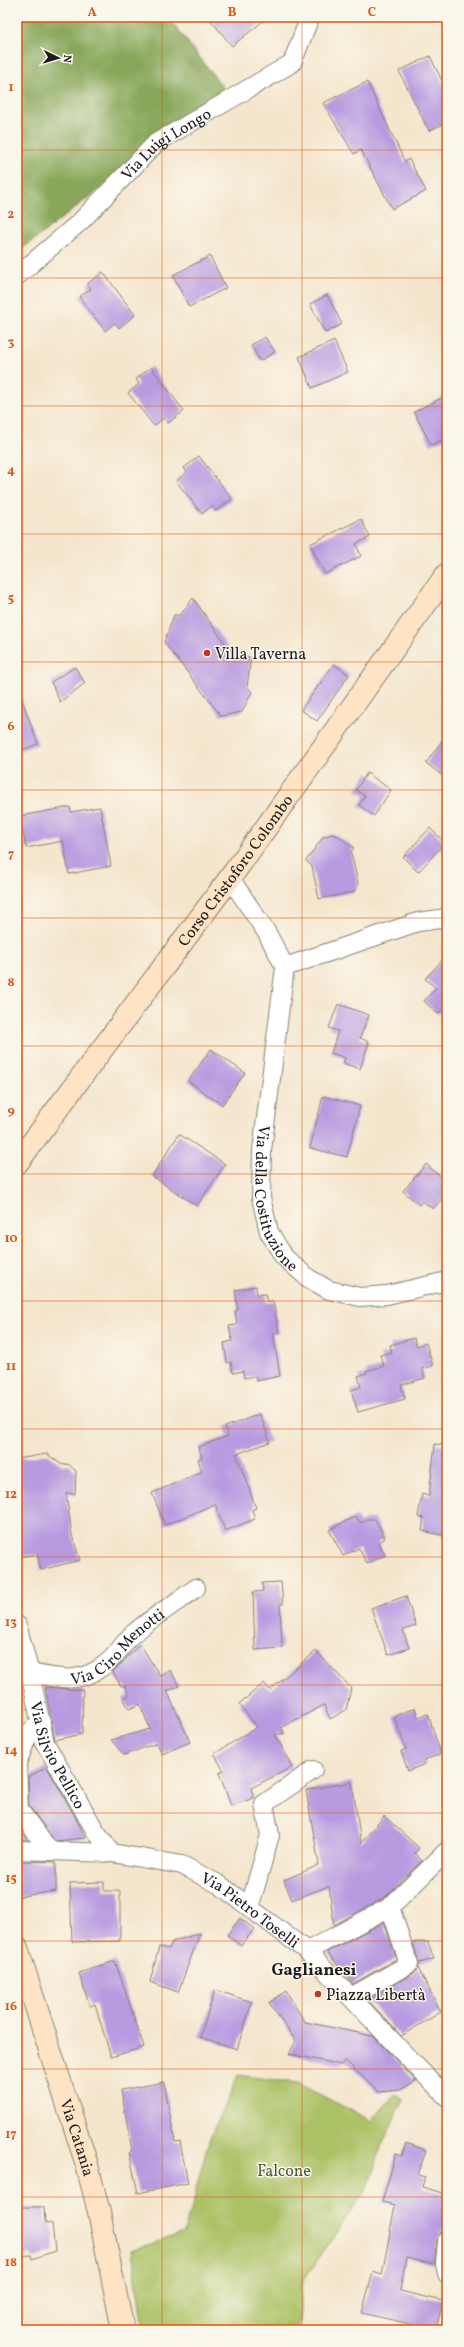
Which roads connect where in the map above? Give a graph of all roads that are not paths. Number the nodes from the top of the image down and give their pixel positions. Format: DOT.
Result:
graph roads {
  1 [pos="310,17"];
  2 [pos="17,276"];
  3 [pos="447,574"];
  4 [pos="230,878"];
  5 [pos="447,918"];
  6 [pos="285,967"];
  7 [pos="17,1163"];
  8 [pos="447,1281"];
  9 [pos="196,1588"];
  10 [pos="17,1625"];
  11 [pos="30,1673"];
  12 [pos="41,1722"];
  13 [pos="313,1770"];
  14 [pos="17,1850"];
  15 [pos="49,1850"];
  16 [pos="447,1851"];
  17 [pos="112,1853"];
  18 [pos="250,1906"];
  19 [pos="390,1908"];
  20 [pos="17,1948"];
  21 [pos="307,1951"];
  22 [pos="351,1997"];
  23 [pos="447,2097"];
  24 [pos="447,2242"];
  25 [pos="447,2274"];
  26 [pos="124,2330"];
  1 -- 2 [label="street, Via Luigi Longo"];
  3 -- 4 [label="street, Corso Cristoforo Colombo"];
  4 -- 6 [label="street"];
  4 -- 7 [label="street, Corso Cristoforo Colombo"];
  5 -- 6 [label="street"];
  6 -- 8 [label="street, Via della Costituzione"];
  9 -- 11 [label="street, Via Ciro Menotti"];
  10 -- 11 [label="street, Via Silvio Pellico"];
  11 -- 12 [label="street, Via Silvio Pellico"];
  12 -- 15 [label="street"];
  12 -- 17 [label="street, Via Silvio Pellico"];
  13 -- 18 [label="street"];
  14 -- 15 [label="street, Via Pietro Toselli"];
  15 -- 17 [label="street, Via Pietro Toselli"];
  16 -- 19 [label="street"];
  17 -- 18 [label="street, Via Pietro Toselli"];
  18 -- 21 [label="street, Via Pietro Toselli"];
  19 -- 21 [label="street"];
  19 -- 22 [label="street"];
  20 -- 26 [label="street, Via Catania"];
  21 -- 22 [label="street, Via Pietro Toselli"];
  22 -- 23 [label="street, Via Pietro Toselli"];
  24 -- 25 [label="street"];
}
